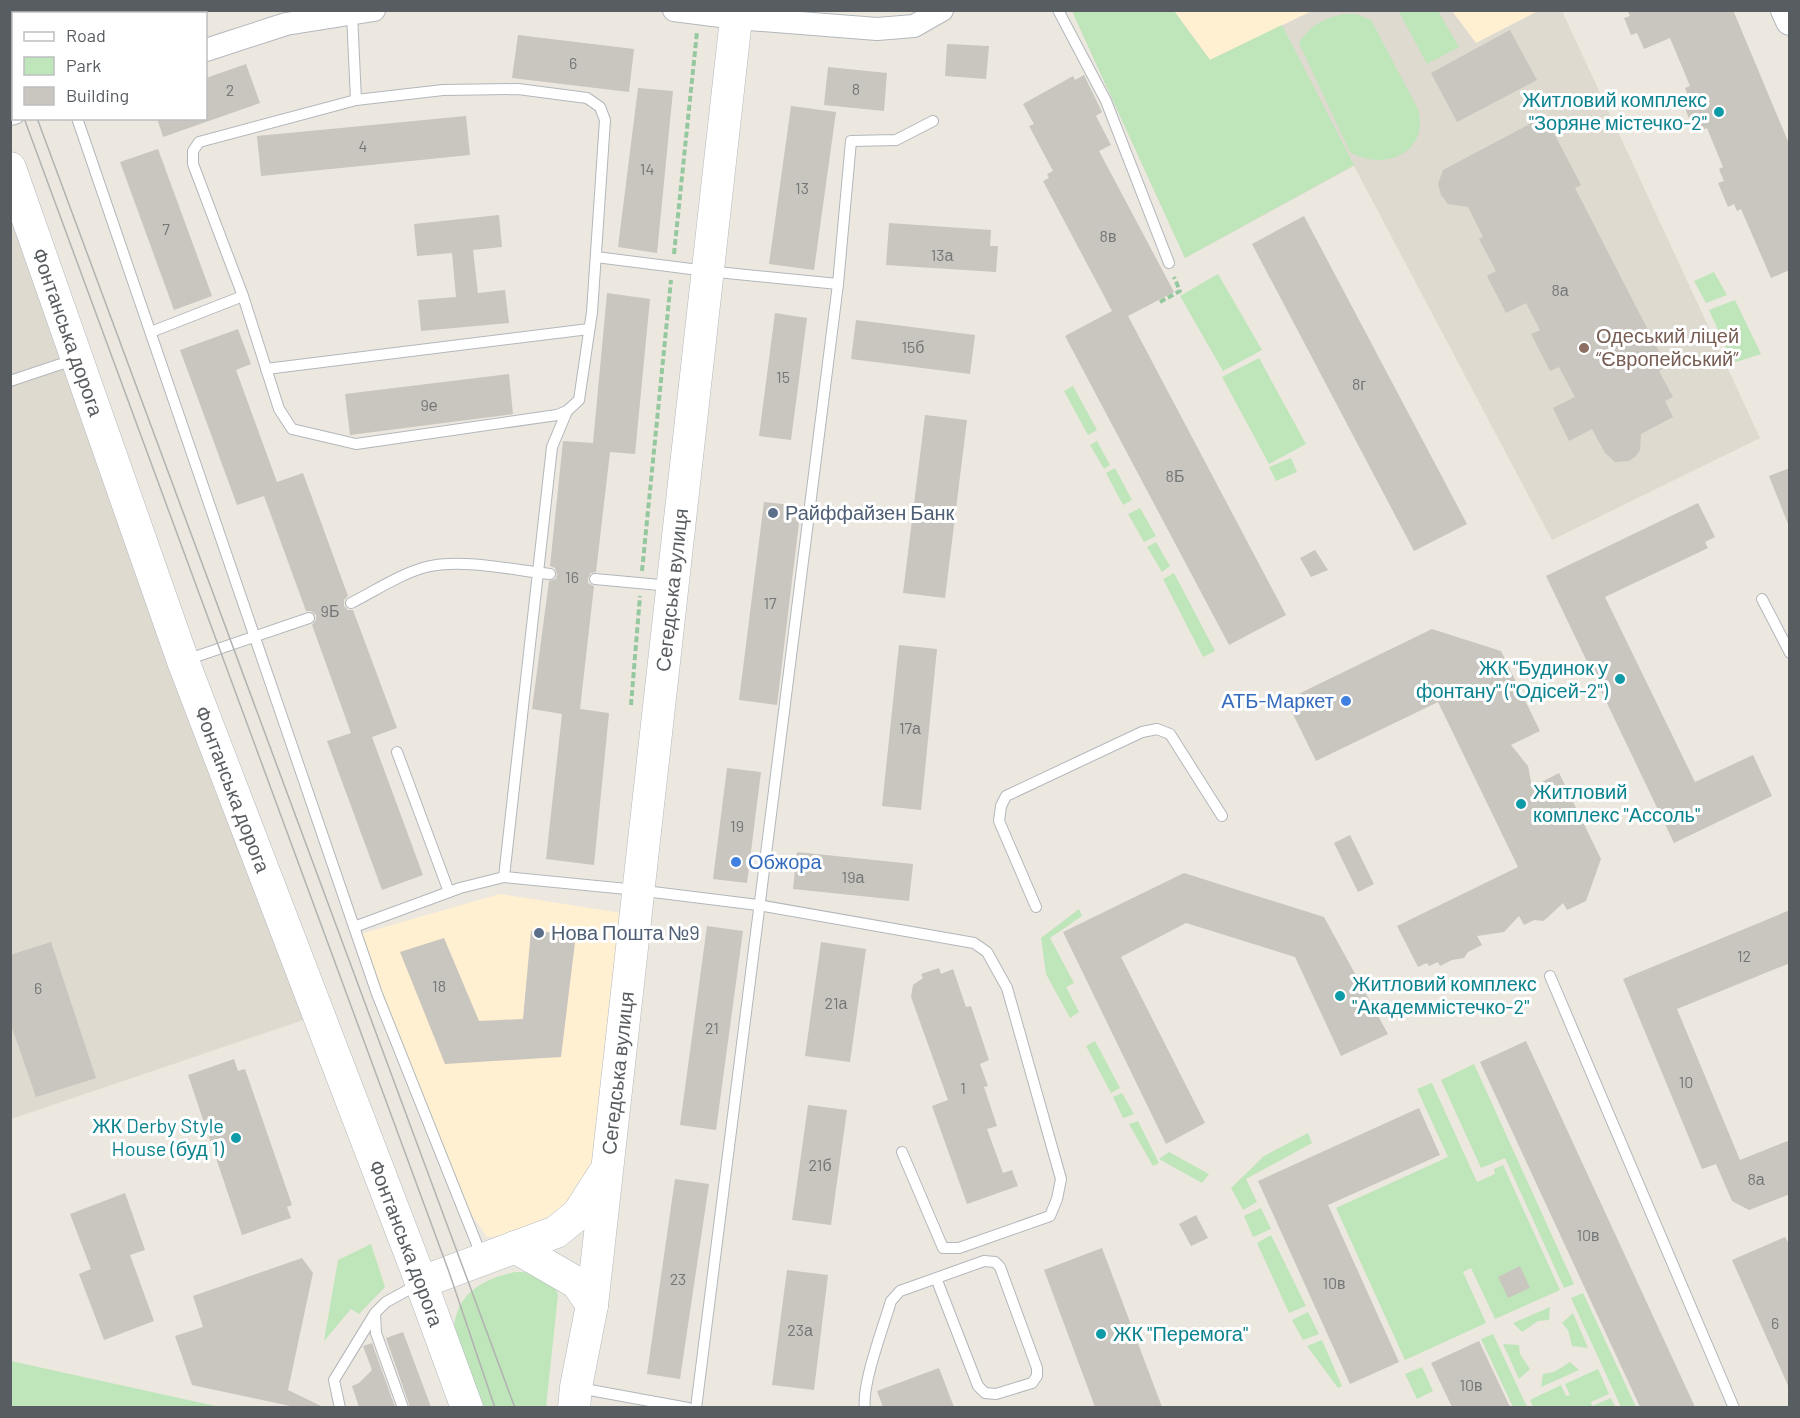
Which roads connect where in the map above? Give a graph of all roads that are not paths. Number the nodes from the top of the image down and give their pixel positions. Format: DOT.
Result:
graph roads {
  1 [pos="674,10"];
  2 [pos="942,10"];
  3 [pos="1058,10"];
  4 [pos="1785,10"];
  5 [pos="363,12"];
  6 [pos="736,14"];
  7 [pos="1790,21"];
  8 [pos="207,50"];
  9 [pos="356,100"];
  10 [pos="78,120"];
  11 [pos="933,121"];
  12 [pos="10,168"];
  13 [pos="596,257"];
  14 [pos="1168,263"];
  15 [pos="707,271"];
  16 [pos="838,284"];
  17 [pos="243,296"];
  18 [pos="590,329"];
  19 [pos="151,332"];
  20 [pos="78,358"];
  21 [pos="266,369"];
  22 [pos="10,381"];
  23 [pos="567,411"];
  24 [pos="544,574"];
  25 [pos="595,579"];
  26 [pos="671,586"];
  27 [pos="1762,599"];
  28 [pos="351,603"];
  29 [pos="309,618"];
  30 [pos="256,636"];
  31 [pos="1790,653"];
  32 [pos="183,661"];
  33 [pos="397,752"];
  34 [pos="1222,816"];
  35 [pos="504,877"];
  36 [pos="637,890"];
  37 [pos="449,892"];
  38 [pos="758,905"];
  39 [pos="1036,907"];
  40 [pos="354,927"];
  41 [pos="1550,976"];
  42 [pos="902,1152"];
  43 [pos="606,1169"];
  44 [pos="515,1247"];
  45 [pos="483,1259"];
  46 [pos="936,1278"];
  47 [pos="422,1282"];
  48 [pos="592,1305"];
  49 [pos="375,1313"];
  50 [pos="575,1397"];
  51 [pos="340,1407"];
  52 [pos="403,1407"];
  53 [pos="467,1407"];
  54 [pos="688,1407"];
  55 [pos="696,1407"];
  56 [pos="865,1407"];
  57 [pos="1734,1407"];
  1 -- 6 [label="street"];
  2 -- 6 [label="street"];
  3 -- 14 [label="lane"];
  4 -- 7 [label="street"];
  5 -- 8 [label="street"];
  5 -- 9 [label="lane"];
  6 -- 15 [label="main road, Сегедська вулиця"];
  9 -- 13 [label="lane"];
  9 -- 17 [label="lane"];
  10 -- 19 [label="lane"];
  11 -- 16 [label="lane"];
  12 -- 20 [label="main road, Фонтанська дорога"];
  13 -- 15 [label="lane"];
  13 -- 18 [label="lane"];
  15 -- 16 [label="lane"];
  15 -- 26 [label="main road, Сегедська вулиця"];
  16 -- 38 [label="lane"];
  17 -- 19 [label="lane"];
  17 -- 21 [label="lane"];
  18 -- 21 [label="lane"];
  18 -- 23 [label="lane"];
  19 -- 30 [label="lane"];
  20 -- 22 [label="lane"];
  20 -- 32 [label="main road, Фонтанська дорога"];
  21 -- 23 [label="lane"];
  23 -- 24 [label="lane"];
  24 -- 28 [label="lane"];
  24 -- 35 [label="lane"];
  25 -- 26 [label="lane"];
  26 -- 36 [label="main road, Сегедська вулиця"];
  27 -- 31 [label="lane"];
  29 -- 30 [label="lane"];
  30 -- 32 [label="lane"];
  30 -- 40 [label="lane"];
  32 -- 47 [label="main road, Фонтанська дорога"];
  33 -- 37 [label="lane"];
  34 -- 39 [label="lane"];
  35 -- 36 [label="lane"];
  35 -- 37 [label="lane"];
  36 -- 38 [label="lane"];
  36 -- 43 [label="main road, Сегедська вулиця"];
  37 -- 40 [label="lane"];
  38 -- 42 [label="lane"];
  38 -- 55 [label="lane"];
  40 -- 45 [label="lane"];
  41 -- 57 [label="lane"];
  43 -- 44 [label="main road, Сегедська вулиця"];
  43 -- 48 [label="main road, Сегедська вулиця"];
  44 -- 45 [label="main road, Сегедська вулиця"];
  44 -- 48 [label="main road"];
  45 -- 47 [label="main road, Сегедська вулиця"];
  46 -- 46 [label="lane"];
  46 -- 56 [label="lane"];
  47 -- 49 [label="lane"];
  47 -- 53 [label="main road, Фонтанська дорога"];
  48 -- 50 [label="main road, Сегедська вулиця"];
  49 -- 51 [label="lane"];
  49 -- 52 [label="lane"];
  50 -- 54 [label="lane"];
}
